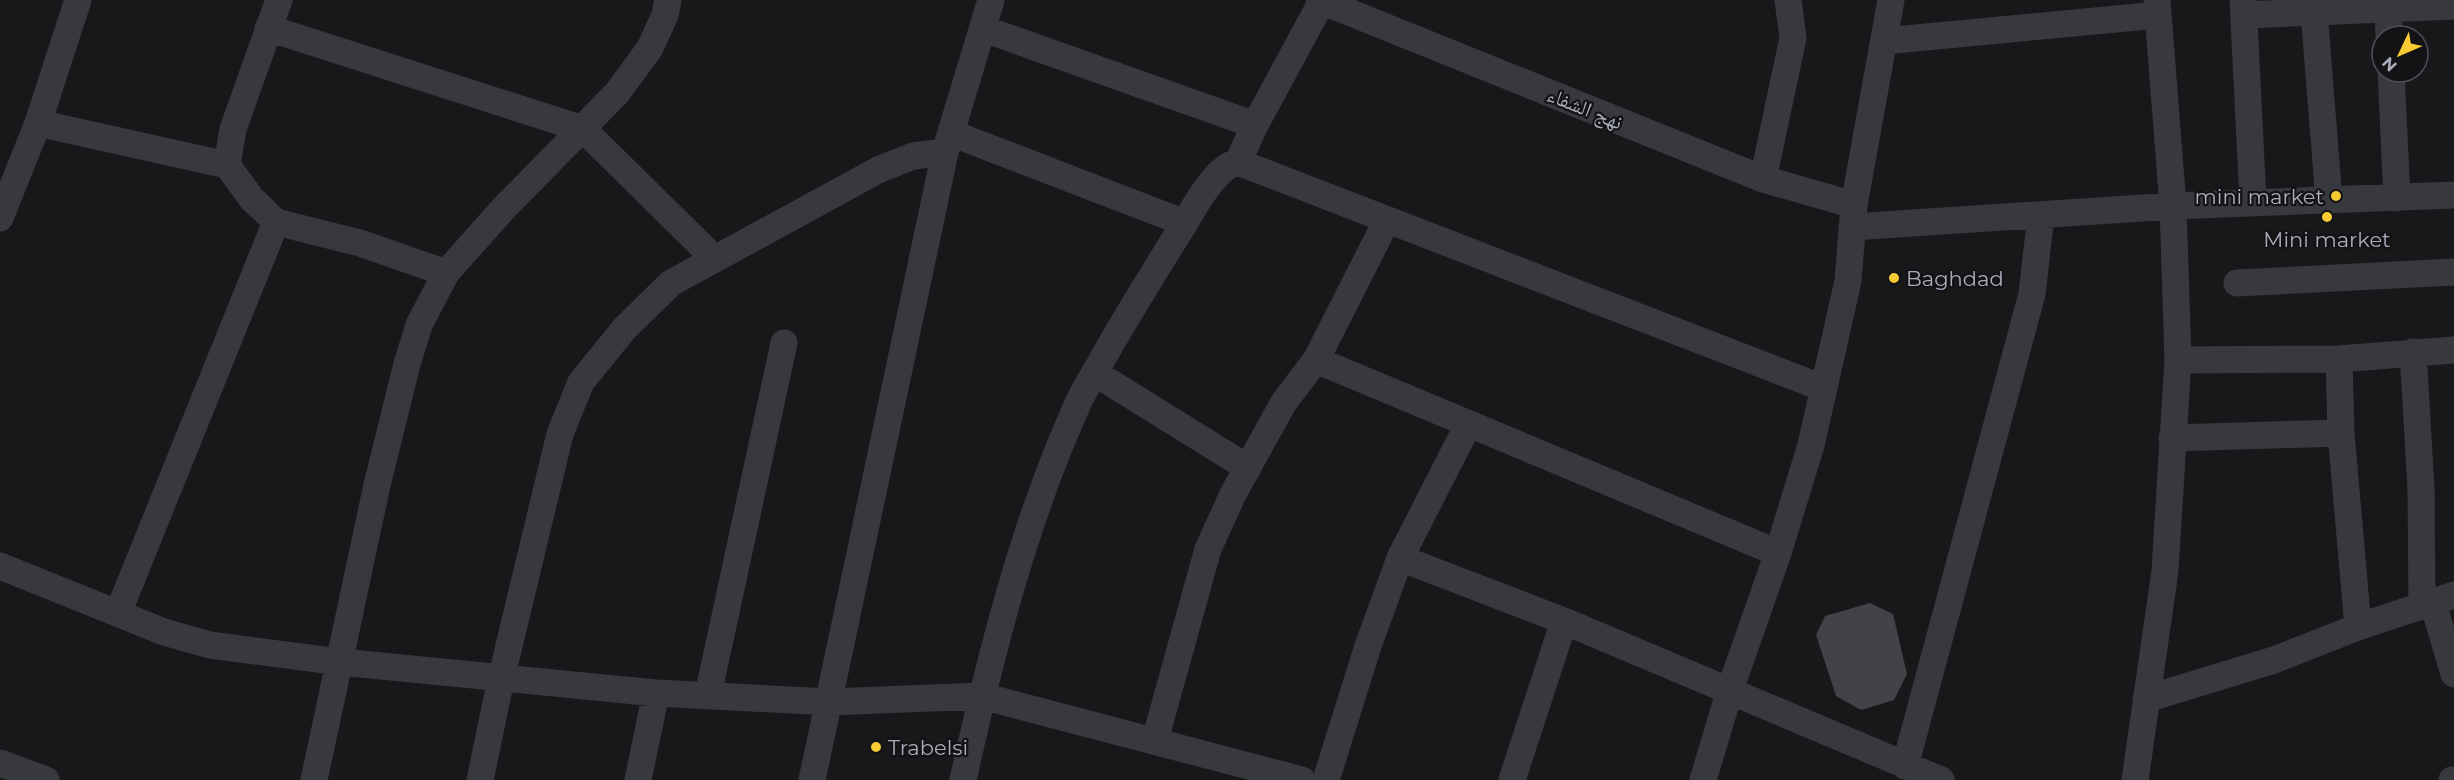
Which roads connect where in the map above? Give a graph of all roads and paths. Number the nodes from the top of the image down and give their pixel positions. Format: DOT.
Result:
graph roads {
  1 [pos="78,0"];
  2 [pos="279,0"];
  3 [pos="668,0"];
  4 [pos="991,0"];
  5 [pos="1788,0"];
  6 [pos="1891,0"];
  7 [pos="1334,3"];
  8 [pos="2374,6"];
  9 [pos="2454,6"];
  10 [pos="2244,7"];
  11 [pos="2157,8"];
  12 [pos="2314,12"];
  13 [pos="2383,24"];
  14 [pos="268,28"];
  15 [pos="984,29"];
  16 [pos="1884,41"];
  17 [pos="2392,84"];
  18 [pos="38,123"];
  19 [pos="1255,125"];
  20 [pos="583,129"];
  21 [pos="948,142"];
  22 [pos="1238,162"];
  23 [pos="227,165"];
  24 [pos="1763,179"];
  25 [pos="2454,195"];
  26 [pos="2397,198"];
  27 [pos="2329,200"];
  28 [pos="2253,202"];
  29 [pos="2173,206"];
  30 [pos="2041,215"];
  31 [pos="1853,216"];
  32 [pos="0,218"];
  33 [pos="1387,220"];
  34 [pos="276,222"];
  35 [pos="1185,223"];
  36 [pos="714,258"];
  37 [pos="2454,272"];
  38 [pos="446,273"];
  39 [pos="2237,284"];
  40 [pos="784,343"];
  41 [pos="2454,350"];
  42 [pos="2413,352"];
  43 [pos="2339,359"];
  44 [pos="1316,360"];
  45 [pos="2178,360"];
  46 [pos="1095,373"];
  47 [pos="1823,388"];
  48 [pos="1468,425"];
  49 [pos="2342,433"];
  50 [pos="2172,438"];
  51 [pos="1248,468"];
  52 [pos="1778,553"];
  53 [pos="1400,558"];
  54 [pos="0,566"];
  55 [pos="2436,601"];
  56 [pos="118,613"];
  57 [pos="1564,621"];
  58 [pos="2358,627"];
  59 [pos="340,662"];
  60 [pos="2454,674"];
  61 [pos="501,679"];
  62 [pos="1730,690"];
  63 [pos="656,693"];
  64 [pos="708,695"];
  65 [pos="982,696"];
  66 [pos="2146,699"];
  67 [pos="829,702"];
  68 [pos="1155,740"];
  69 [pos="0,763"];
  70 [pos="1905,766"];
  71 [pos="46,780"];
  72 [pos="314,780"];
  73 [pos="480,780"];
  74 [pos="638,780"];
  75 [pos="812,780"];
  76 [pos="963,780"];
  77 [pos="1302,780"];
  78 [pos="1326,780"];
  79 [pos="1512,780"];
  80 [pos="1704,780"];
  81 [pos="1941,780"];
  82 [pos="2135,780"];
  1 -- 18 [label="street"];
  2 -- 14 [label="street"];
  3 -- 20 [label="street"];
  4 -- 15 [label="street"];
  5 -- 24 [label="street"];
  6 -- 16 [label="street"];
  7 -- 19 [label="street"];
  7 -- 24 [label="street, نهج الشفاء"];
  8 -- 9 [label="street"];
  8 -- 12 [label="street"];
  8 -- 13 [label="street"];
  10 -- 12 [label="street"];
  10 -- 28 [label="street"];
  11 -- 16 [label="street"];
  11 -- 29 [label="street"];
  12 -- 27 [label="street"];
  14 -- 20 [label="street"];
  14 -- 23 [label="street"];
  15 -- 19 [label="street"];
  15 -- 21 [label="street"];
  16 -- 31 [label="street"];
  17 -- 26 [label="street"];
  18 -- 23 [label="street"];
  18 -- 32 [label="street"];
  19 -- 22 [label="street"];
  20 -- 36 [label="street"];
  20 -- 38 [label="street"];
  21 -- 35 [label="street"];
  21 -- 36 [label="street"];
  21 -- 67 [label="street"];
  22 -- 33 [label="street"];
  22 -- 35 [label="street"];
  23 -- 34 [label="street"];
  24 -- 31 [label="street, نهج الشفاء"];
  25 -- 26 [label="street, نهج الشفاء"];
  26 -- 27 [label="street, نهج الشفاء"];
  27 -- 28 [label="street, نهج الشفاء"];
  28 -- 29 [label="street, نهج الشفاء"];
  29 -- 30 [label="street, نهج الشفاء"];
  29 -- 45 [label="street"];
  30 -- 31 [label="street, نهج الشفاء"];
  30 -- 70 [label="street"];
  31 -- 47 [label="street"];
  33 -- 44 [label="street"];
  33 -- 47 [label="street"];
  34 -- 38 [label="street"];
  34 -- 56 [label="street"];
  35 -- 46 [label="street"];
  36 -- 61 [label="street"];
  37 -- 39 [label="street"];
  38 -- 59 [label="street"];
  40 -- 64 [label="street"];
  41 -- 42 [label="street"];
  42 -- 43 [label="street"];
  42 -- 55 [label="street"];
  43 -- 45 [label="street"];
  43 -- 49 [label="street"];
  44 -- 48 [label="street"];
  44 -- 51 [label="street"];
  45 -- 50 [label="street"];
  46 -- 51 [label="street"];
  46 -- 65 [label="street"];
  47 -- 52 [label="street"];
  48 -- 52 [label="street"];
  48 -- 53 [label="street"];
  49 -- 50 [label="street"];
  49 -- 58 [label="street"];
  50 -- 66 [label="street"];
  51 -- 68 [label="street"];
  52 -- 62 [label="street"];
  53 -- 57 [label="street"];
  53 -- 78 [label="street"];
  54 -- 56 [label="street"];
  55 -- 58 [label="street"];
  55 -- 60 [label="street"];
  56 -- 59 [label="street"];
  57 -- 62 [label="street"];
  57 -- 79 [label="street"];
  58 -- 66 [label="street"];
  59 -- 61 [label="street"];
  59 -- 72 [label="street"];
  61 -- 63 [label="street"];
  61 -- 73 [label="street"];
  62 -- 70 [label="street"];
  62 -- 80 [label="street"];
  63 -- 64 [label="street"];
  63 -- 74 [label="street"];
  64 -- 67 [label="street"];
  65 -- 67 [label="street"];
  65 -- 68 [label="street"];
  65 -- 76 [label="street"];
  66 -- 82 [label="street"];
  67 -- 75 [label="street"];
  68 -- 77 [label="street"];
  69 -- 71 [label="street"];
  70 -- 81 [label="street"];
}
